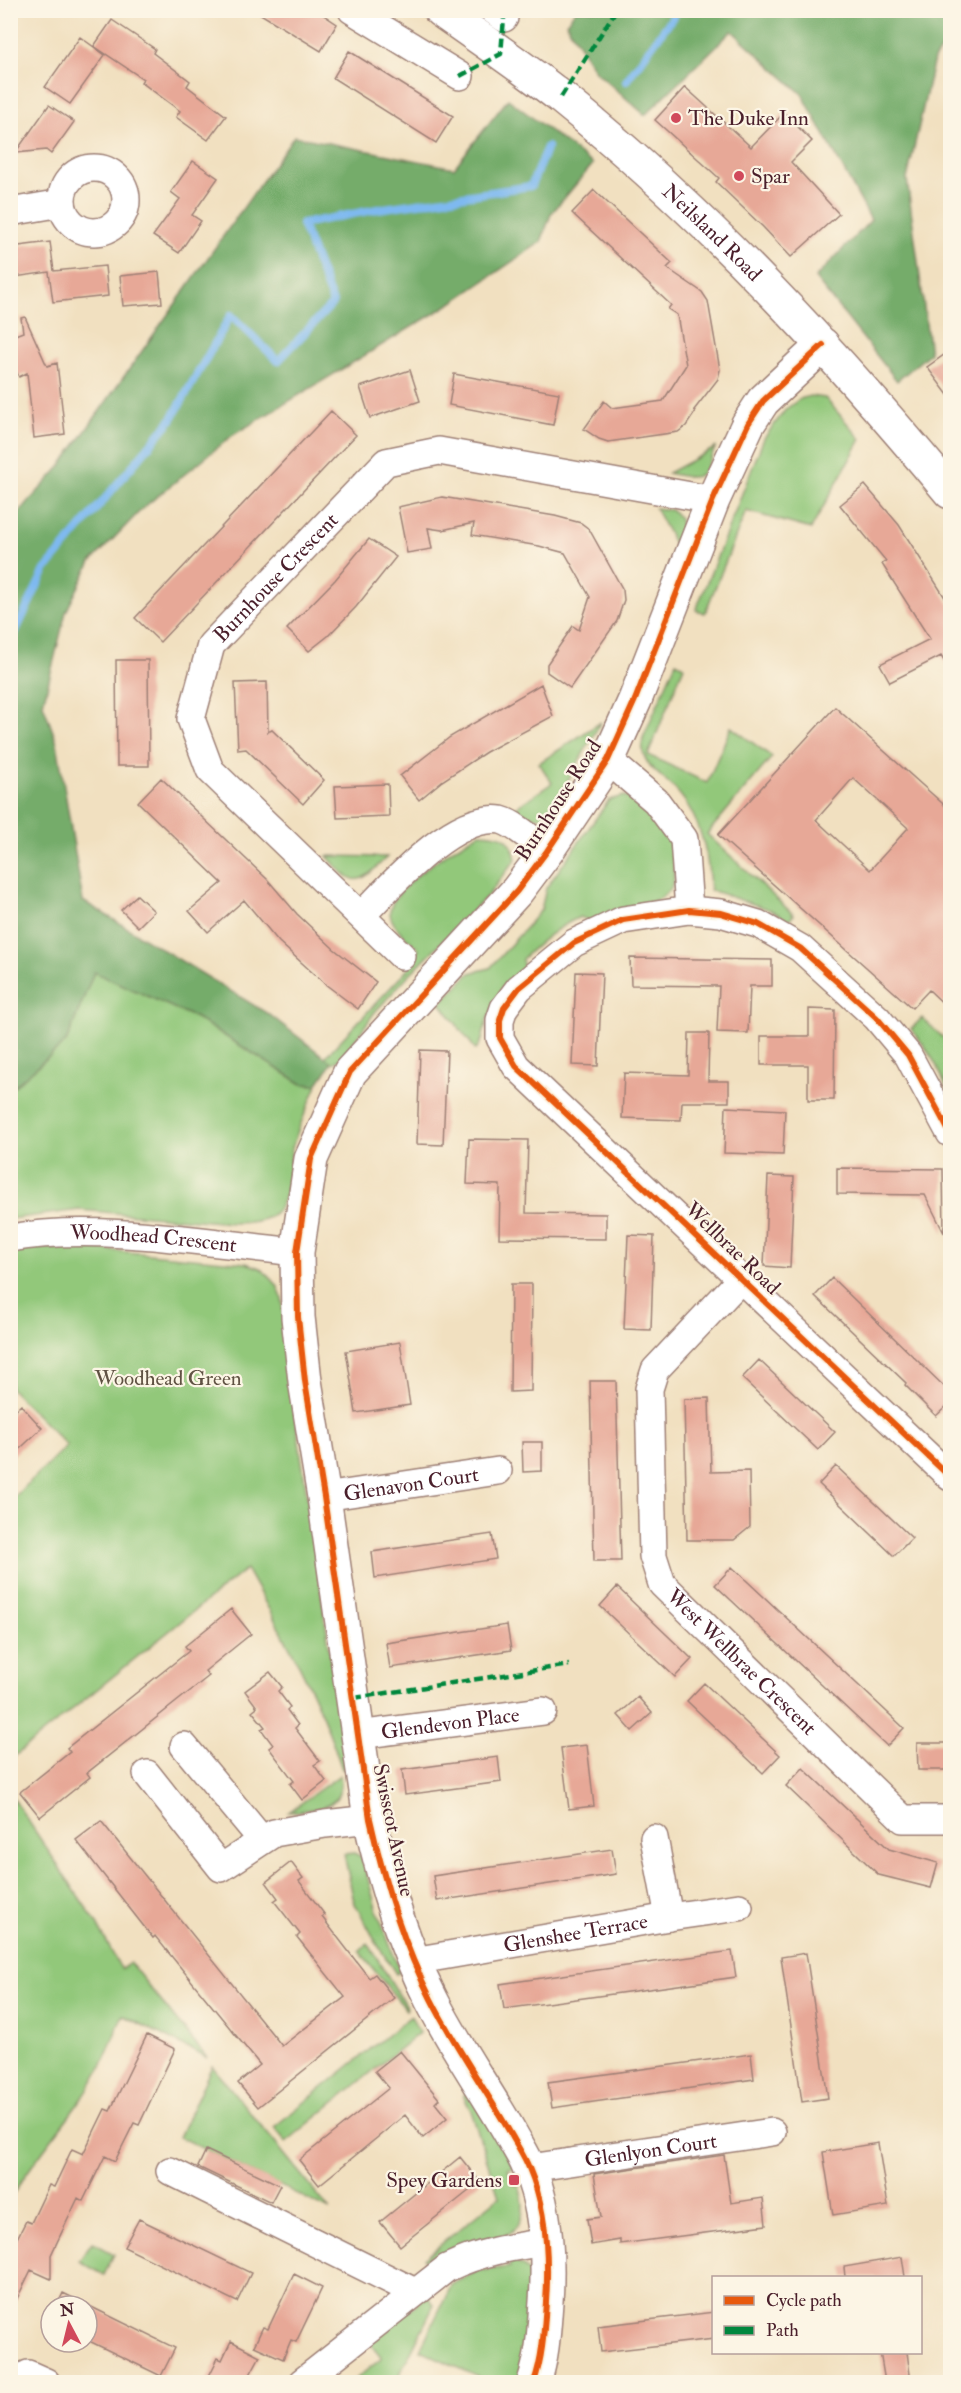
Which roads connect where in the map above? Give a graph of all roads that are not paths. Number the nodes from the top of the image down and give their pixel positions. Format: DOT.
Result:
graph roads {
  1 [pos="352,10"];
  2 [pos="440,10"];
  3 [pos="460,76"];
  4 [pos="63,203"];
  5 [pos="10,212"];
  6 [pos="823,345"];
  7 [pos="951,492"];
  8 [pos="713,500"];
  9 [pos="608,760"];
  10 [pos="547,851"];
  11 [pos="689,910"];
  12 [pos="362,915"];
  13 [pos="402,956"];
  14 [pos="951,1133"];
  15 [pos="10,1238"];
  16 [pos="297,1252"];
  17 [pos="741,1279"];
  18 [pos="498,1471"];
  19 [pos="951,1477"];
  20 [pos="324,1497"];
  21 [pos="543,1711"];
  22 [pos="358,1735"];
  23 [pos="184,1746"];
  24 [pos="147,1774"];
  25 [pos="370,1819"];
  26 [pos="951,1819"];
  27 [pos="654,1838"];
  28 [pos="262,1840"];
  29 [pos="740,1907"];
  30 [pos="669,1917"];
  31 [pos="413,1960"];
  32 [pos="772,2132"];
  33 [pos="530,2168"];
  34 [pos="170,2171"];
  35 [pos="547,2242"];
  36 [pos="415,2292"];
  37 [pos="542,2381"];
  38 [pos="302,2382"];
  1 -- 3 [label="street"];
  2 -- 6 [label="street, Neilsland Road"];
  4 -- 5 [label="street"];
  6 -- 7 [label="street, Neilsland Road"];
  6 -- 8 [label="street, Burnhouse Road"];
  8 -- 9 [label="street, Burnhouse Road"];
  8 -- 12 [label="street, Burnhouse Crescent"];
  9 -- 10 [label="street, Burnhouse Road"];
  9 -- 11 [label="street"];
  10 -- 12 [label="street"];
  10 -- 16 [label="street, Burnhouse Road"];
  11 -- 14 [label="street"];
  11 -- 17 [label="street, Wellbrae Road"];
  12 -- 13 [label="street, Burnhouse Crescent"];
  15 -- 16 [label="street, Woodhead Crescent"];
  16 -- 20 [label="street, Swisscot Avenue"];
  17 -- 19 [label="street, Wellbrae Road"];
  17 -- 26 [label="street, West Wellbrae Crescent"];
  18 -- 20 [label="street, Glenavon Court"];
  20 -- 22 [label="street, Swisscot Avenue"];
  21 -- 22 [label="street, Glendevon Place"];
  22 -- 25 [label="street, Swisscot Avenue"];
  23 -- 28 [label="street"];
  24 -- 28 [label="street"];
  25 -- 28 [label="street"];
  25 -- 31 [label="street, Swisscot Avenue"];
  27 -- 30 [label="street"];
  29 -- 30 [label="street, Glenshee Terrace"];
  30 -- 31 [label="street, Glenshee Terrace"];
  31 -- 33 [label="street, Swisscot Avenue"];
  32 -- 33 [label="street, Glenlyon Court"];
  33 -- 35 [label="street, Swisscot Avenue"];
  34 -- 36 [label="street"];
  35 -- 36 [label="street"];
  35 -- 37 [label="street, Swisscot Avenue"];
  36 -- 38 [label="street"];
}
